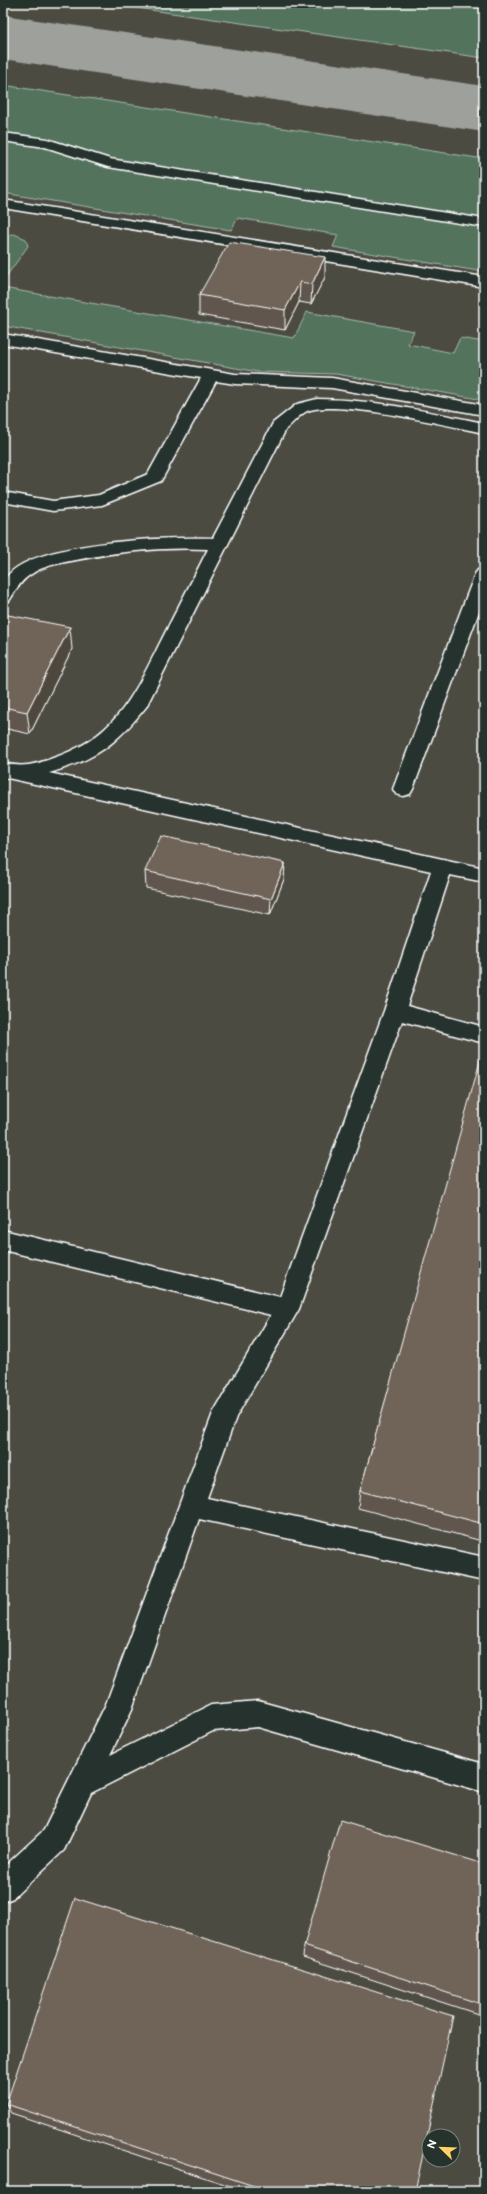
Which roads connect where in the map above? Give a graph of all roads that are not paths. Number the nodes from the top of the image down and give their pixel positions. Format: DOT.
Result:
graph roads {
  1 [pos="3,137"];
  2 [pos="3,204"];
  3 [pos="484,223"];
  4 [pos="484,282"];
  5 [pos="3,339"];
  6 [pos="211,375"];
  7 [pos="484,410"];
  8 [pos="484,428"];
  9 [pos="3,498"];
  10 [pos="219,544"];
  11 [pos="484,574"];
  12 [pos="3,597"];
  13 [pos="11,772"];
  14 [pos="403,789"];
  15 [pos="443,866"];
  16 [pos="484,875"];
  17 [pos="395,1011"];
  18 [pos="484,1035"];
  19 [pos="3,1240"];
  20 [pos="287,1309"];
  21 [pos="192,1506"];
  22 [pos="484,1569"];
  23 [pos="484,1778"];
  24 [pos="83,1783"];
  25 [pos="3,1888"];
  1 -- 3 [label="lane"];
  2 -- 4 [label="lane"];
  5 -- 6 [label="lane"];
  6 -- 7 [label="lane"];
  6 -- 9 [label="lane"];
  8 -- 10 [label="lane"];
  10 -- 12 [label="lane"];
  10 -- 13 [label="lane"];
  11 -- 14 [label="lane"];
  13 -- 15 [label="lane"];
  15 -- 16 [label="lane"];
  15 -- 17 [label="lane"];
  17 -- 18 [label="lane"];
  17 -- 20 [label="lane"];
  19 -- 20 [label="lane"];
  20 -- 21 [label="lane"];
  21 -- 22 [label="lane"];
  21 -- 24 [label="lane"];
  23 -- 24 [label="lane"];
  24 -- 25 [label="lane"];
}
